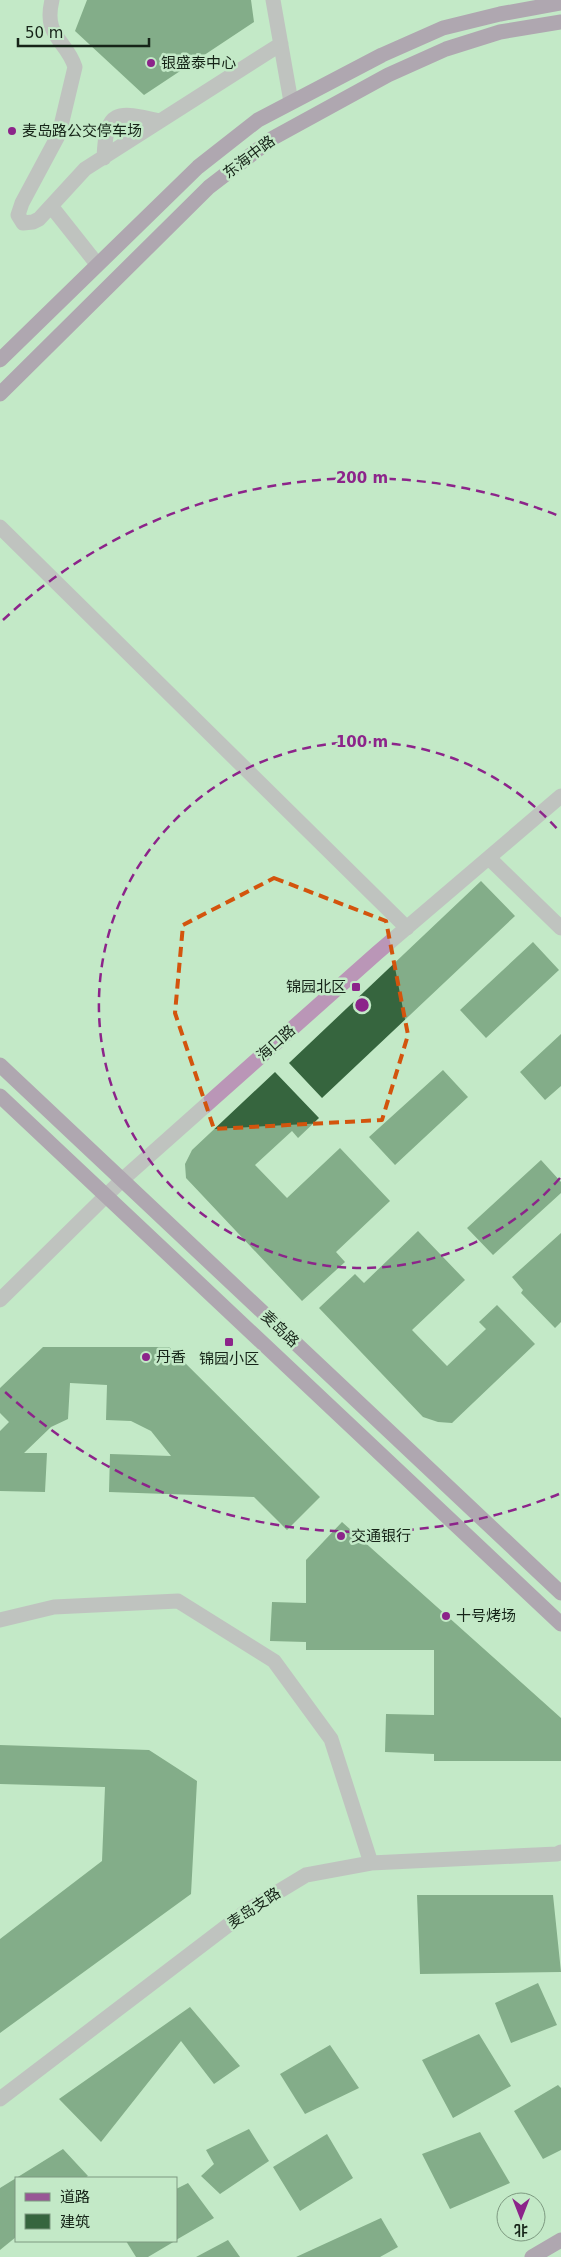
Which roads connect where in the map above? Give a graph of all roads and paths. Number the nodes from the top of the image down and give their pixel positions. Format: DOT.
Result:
graph roads {
  1 [pos="52,0"];
  2 [pos="273,0"];
  3 [pos="561,3"];
  4 [pos="561,22"];
  5 [pos="281,44"];
  6 [pos="290,102"];
  7 [pos="160,120"];
  8 [pos="104,158"];
  9 [pos="51,206"];
  10 [pos="97,264"];
  11 [pos="0,360"];
  12 [pos="0,394"];
  13 [pos="0,527"];
  14 [pos="561,796"];
  15 [pos="489,858"];
  16 [pos="407,928"];
  17 [pos="561,928"];
  18 [pos="0,1064"];
  19 [pos="0,1096"];
  20 [pos="123,1179"];
  21 [pos="107,1196"];
  22 [pos="0,1300"];
  23 [pos="561,1593"];
  24 [pos="0,1620"];
  25 [pos="561,1624"];
  26 [pos="561,1852"];
  27 [pos="371,1863"];
  28 [pos="0,2098"];
  29 [pos="561,2240"];
  30 [pos="532,2257"];
  1 -- 9 [label="street"];
  2 -- 5 [label="street"];
  3 -- 6 [label="main road, 东海中路"];
  4 -- 12 [label="main road, 东海中路"];
  5 -- 6 [label="street"];
  5 -- 7 [label="street"];
  6 -- 10 [label="main road, 东海中路"];
  7 -- 8 [label="street"];
  7 -- 8 [label="street"];
  8 -- 9 [label="street"];
  9 -- 10 [label="street"];
  10 -- 11 [label="main road, 东海中路"];
  13 -- 16 [label="street"];
  14 -- 15 [label="street, 海口路"];
  15 -- 16 [label="street, 海口路"];
  15 -- 17 [label="street"];
  16 -- 20 [label="street, 海口路"];
  18 -- 20 [label="main road, 麦岛路"];
  19 -- 21 [label="main road, 麦岛路"];
  20 -- 21 [label="street, 海口路"];
  20 -- 23 [label="main road, 麦岛路"];
  21 -- 22 [label="street, 海口路"];
  21 -- 25 [label="main road, 麦岛路"];
  24 -- 27 [label="street"];
  26 -- 27 [label="street, 麦岛支路"];
  27 -- 28 [label="street, 麦岛支路"];
  29 -- 30 [label="main road"];
}
